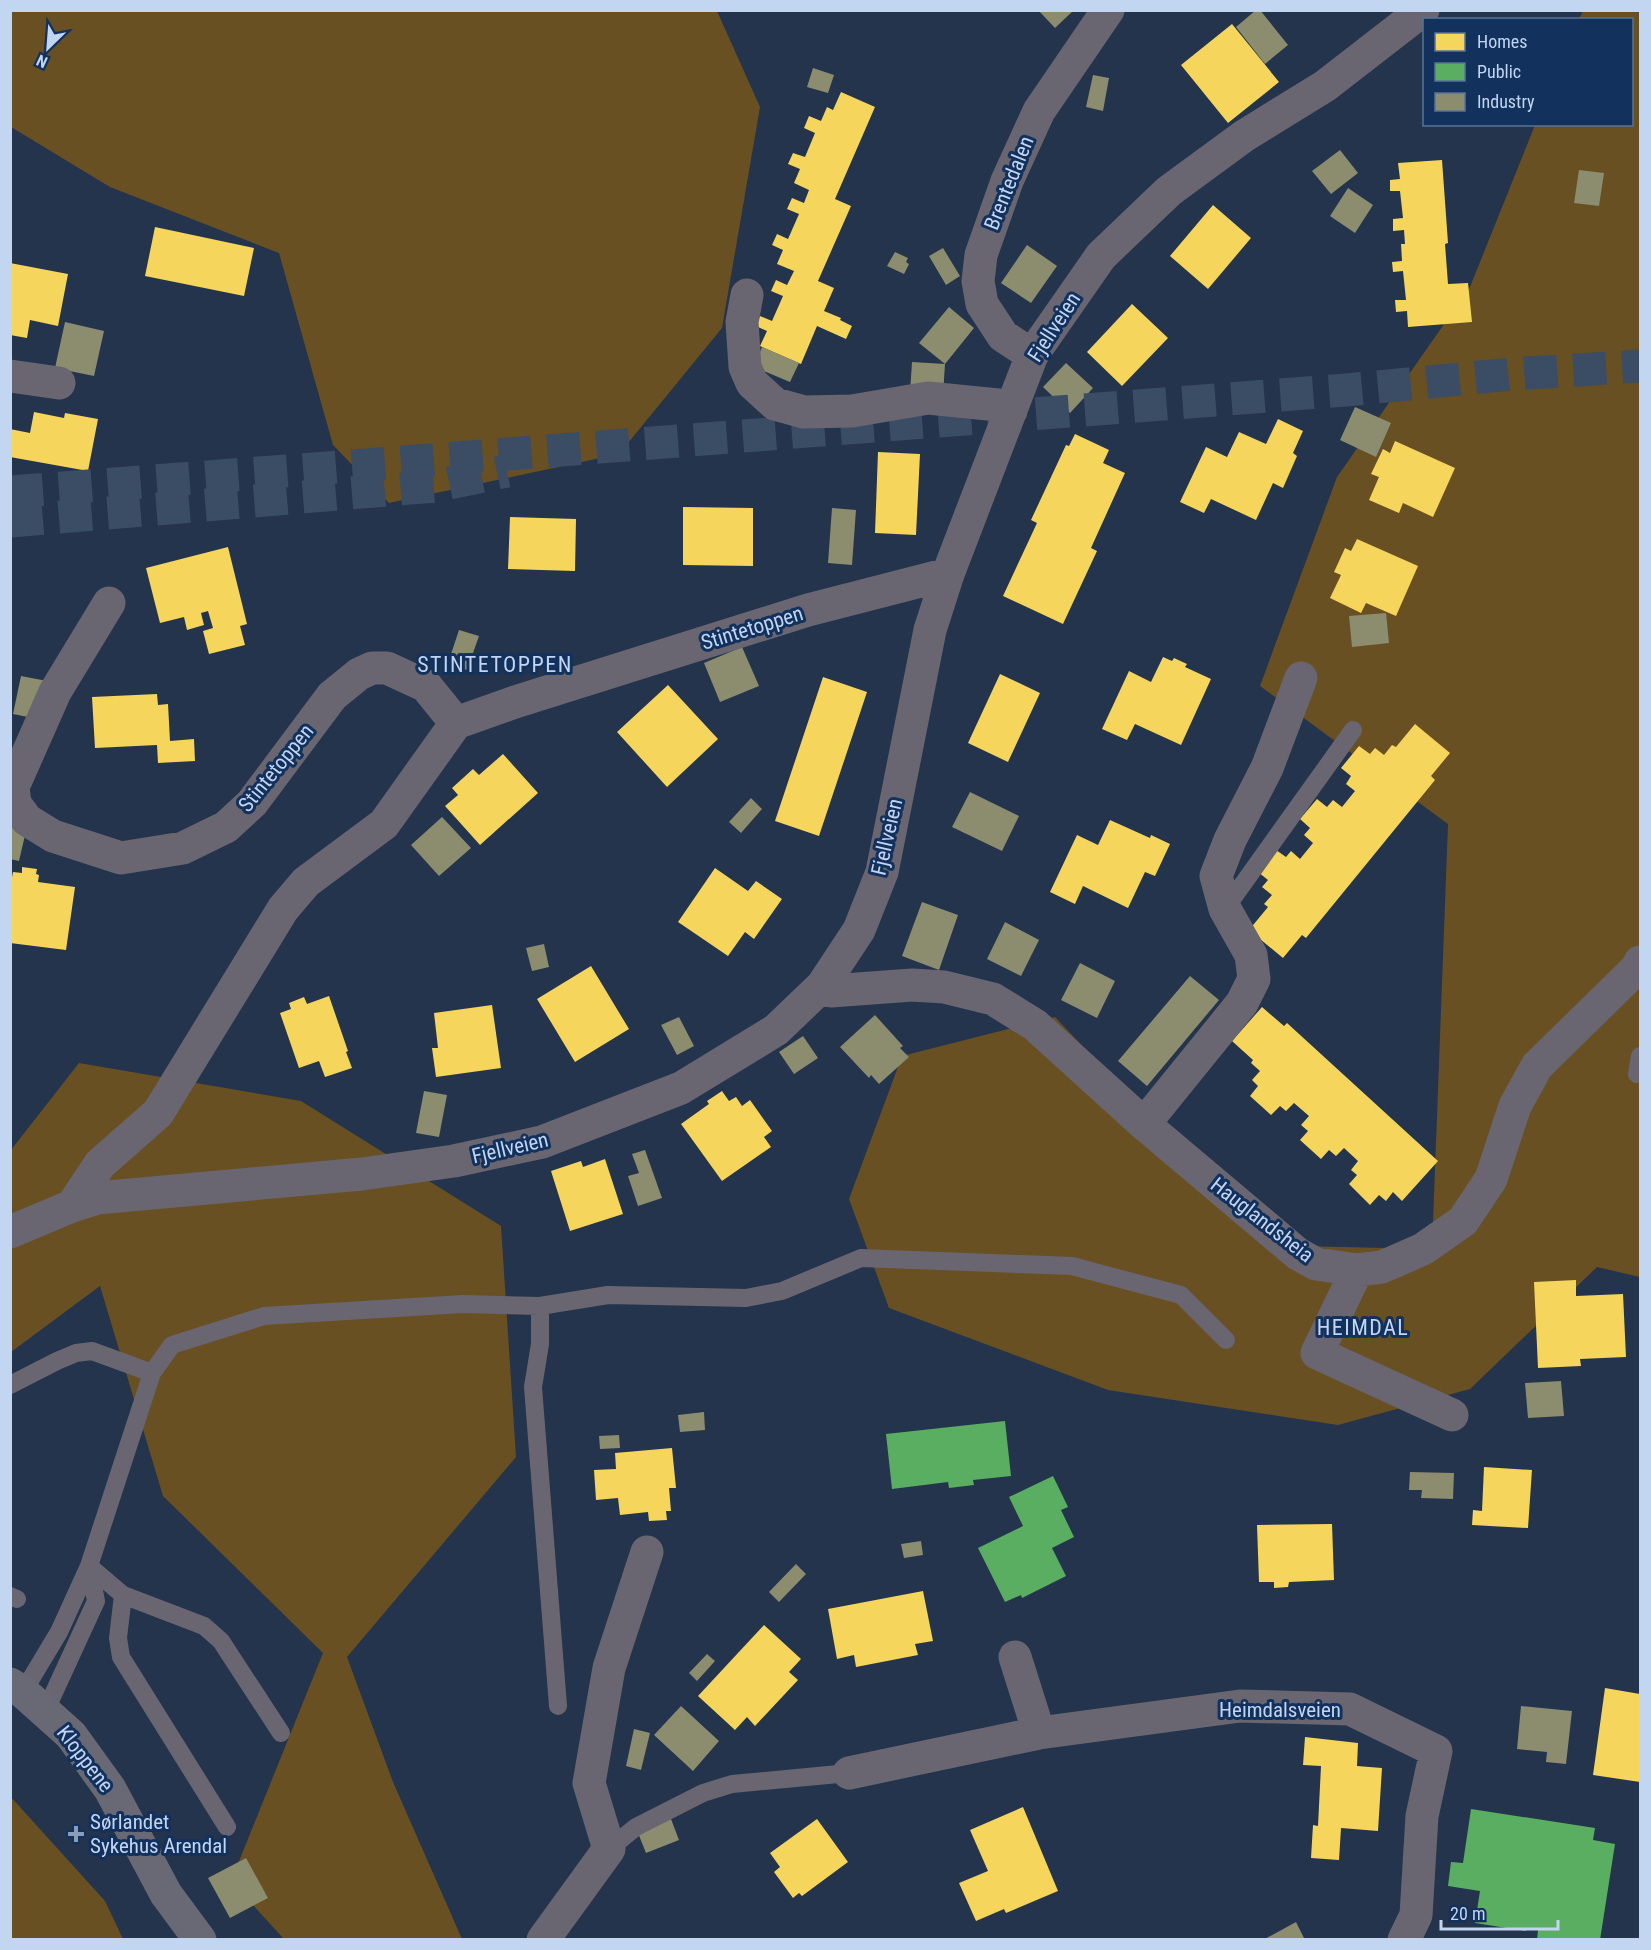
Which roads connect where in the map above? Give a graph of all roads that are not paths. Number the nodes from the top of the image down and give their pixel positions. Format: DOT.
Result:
graph roads {
  1 [pos="1108,10"];
  2 [pos="1423,10"];
  3 [pos="747,295"];
  4 [pos="1032,355"];
  5 [pos="10,376"];
  6 [pos="59,383"];
  7 [pos="1011,411"];
  8 [pos="948,574"];
  9 [pos="109,603"];
  10 [pos="1301,678"];
  11 [pos="456,723"];
  12 [pos="1353,730"];
  13 [pos="1225,909"];
  14 [pos="1641,962"];
  15 [pos="822,986"];
  16 [pos="1144,1124"];
  17 [pos="72,1206"];
  18 [pos="10,1232"];
  19 [pos="1357,1270"];
  20 [pos="540,1306"];
  21 [pos="1226,1340"];
  22 [pos="152,1372"];
  23 [pos="10,1385"];
  24 [pos="1452,1415"];
  25 [pos="647,1552"];
  26 [pos="89,1566"];
  27 [pos="123,1595"];
  28 [pos="1015,1657"];
  29 [pos="26,1696"];
  30 [pos="558,1706"];
  31 [pos="281,1732"];
  32 [pos="1039,1733"];
  33 [pos="849,1773"];
  34 [pos="227,1827"];
  35 [pos="609,1849"];
  36 [pos="200,1940"];
  37 [pos="543,1940"];
  38 [pos="1404,1940"];
  1 -- 4 [label="street, Brentedalen"];
  2 -- 4 [label="street, Fjellveien"];
  3 -- 7 [label="street"];
  4 -- 7 [label="street, Fjellveien"];
  5 -- 6 [label="street"];
  7 -- 8 [label="street, Fjellveien"];
  8 -- 11 [label="street, Stintetoppen"];
  8 -- 15 [label="street, Fjellveien"];
  9 -- 11 [label="street, Stintetoppen"];
  10 -- 13 [label="street"];
  11 -- 17 [label="street"];
  12 -- 13 [label="lane"];
  13 -- 16 [label="street"];
  14 -- 19 [label="street, Hauglandsheia"];
  15 -- 16 [label="street, Hauglandsheia"];
  15 -- 17 [label="street, Fjellveien"];
  16 -- 19 [label="street, Hauglandsheia"];
  17 -- 18 [label="street, Fjellveien"];
  19 -- 24 [label="street"];
  20 -- 21 [label="lane"];
  20 -- 22 [label="lane"];
  20 -- 30 [label="lane"];
  22 -- 23 [label="lane"];
  22 -- 26 [label="lane"];
  25 -- 35 [label="street"];
  26 -- 27 [label="lane"];
  26 -- 29 [label="lane"];
  26 -- 29 [label="lane"];
  27 -- 31 [label="lane"];
  27 -- 34 [label="lane"];
  28 -- 32 [label="street"];
  29 -- 36 [label="main road, Kloppene"];
  32 -- 33 [label="street"];
  32 -- 38 [label="street, Heimdalsveien"];
  33 -- 35 [label="lane"];
  35 -- 37 [label="street"];
}
